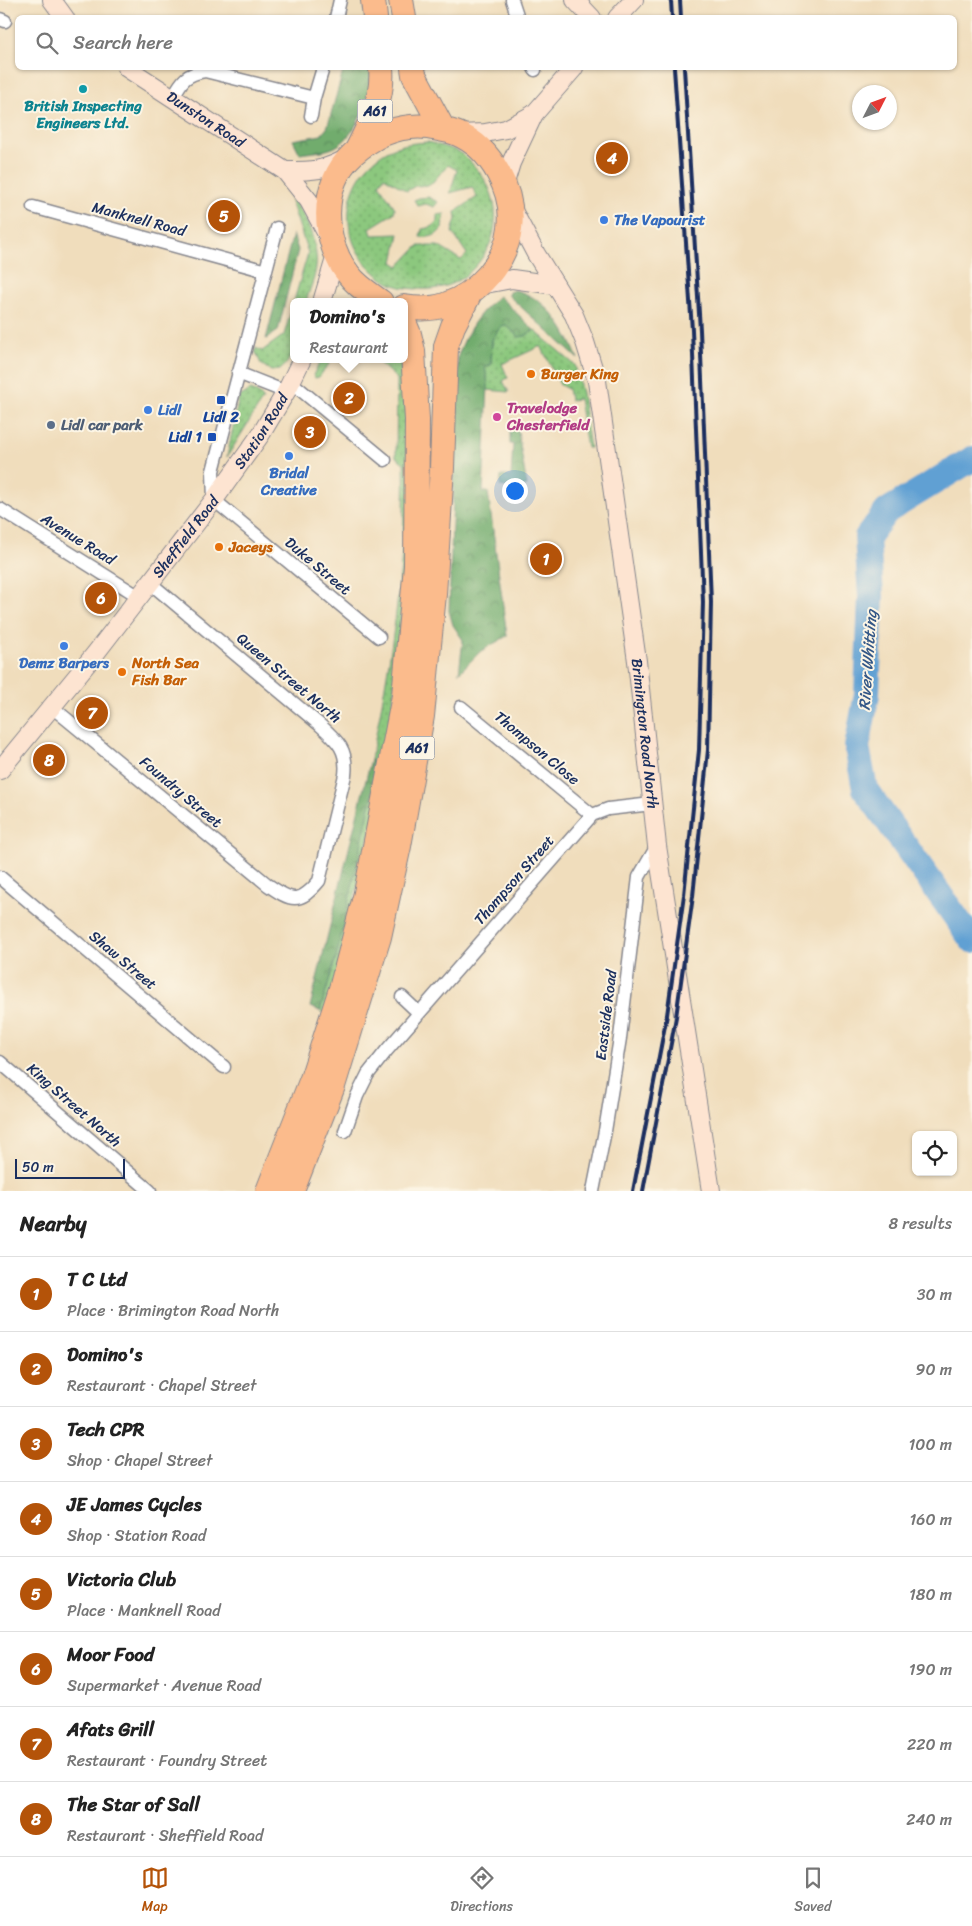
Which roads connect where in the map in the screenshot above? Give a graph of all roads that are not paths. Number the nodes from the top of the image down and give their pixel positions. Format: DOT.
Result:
graph roads {
  1 [pos="52,0"];
  2 [pos="340,0"];
  3 [pos="373,0"];
  4 [pos="402,0"];
  5 [pos="512,0"];
  6 [pos="575,0"];
  7 [pos="634,0"];
  8 [pos="63,15"];
  9 [pos="337,15"];
  10 [pos="375,15"];
  11 [pos="404,15"];
  12 [pos="517,15"];
  13 [pos="589,15"];
  14 [pos="620,15"];
  15 [pos="130,70"];
  16 [pos="322,70"];
  17 [pos="381,70"];
  18 [pos="413,70"];
  19 [pos="572,70"];
  20 [pos="173,97"];
  21 [pos="314,98"];
  22 [pos="534,114"];
  23 [pos="311,116"];
  24 [pos="451,132"];
  25 [pos="353,154"];
  26 [pos="285,171"];
  27 [pos="507,195"];
  28 [pos="34,207"];
  29 [pos="277,228"];
  30 [pos="333,248"];
  31 [pos="266,270"];
  32 [pos="555,285"];
  33 [pos="475,289"];
  34 [pos="323,298"];
  35 [pos="376,298"];
  36 [pos="408,308"];
  37 [pos="408,332"];
  38 [pos="300,363"];
  39 [pos="238,374"];
  40 [pos="289,387"];
  41 [pos="385,460"];
  42 [pos="214,500"];
  43 [pos="0,509"];
  44 [pos="149,582"];
  45 [pos="138,596"];
  46 [pos="379,638"];
  47 [pos="52,707"];
  48 [pos="462,707"];
  49 [pos="0,770"];
  50 [pos="652,804"];
  51 [pos="592,815"];
  52 [pos="657,846"];
  53 [pos="0,878"];
  54 [pos="290,899"];
  55 [pos="402,997"];
  56 [pos="419,1013"];
  57 [pos="0,1062"];
  58 [pos="224,1067"];
  59 [pos="345,1131"];
  60 [pos="150,1191"];
  61 [pos="268,1191"];
  62 [pos="292,1191"];
  63 [pos="593,1191"];
  64 [pos="711,1191"];
  1 -- 8 [label="main road"];
  2 -- 9 [label="street"];
  3 -- 10 [label="highway"];
  4 -- 11 [label="highway"];
  5 -- 12 [label="street"];
  6 -- 13 [label="main road"];
  7 -- 14 [label="main road"];
  15 -- 20 [label="main road, Dunston Road"];
  16 -- 21 [label="street"];
  17 -- 25 [label="highway, A61"];
  18 -- 24 [label="highway"];
  19 -- 22 [label="main road"];
  20 -- 21 [label="street"];
  20 -- 26 [label="main road, Dunston Road"];
  21 -- 23 [label="street"];
  22 -- 24 [label="main road"];
  22 -- 27 [label="main road"];
  24 -- 25 [label="highway"];
  24 -- 27 [label="highway"];
  25 -- 26 [label="main road"];
  25 -- 30 [label="highway"];
  26 -- 30 [label="main road, Dunston Road"];
  27 -- 32 [label="main road, Brimington Road North"];
  27 -- 33 [label="highway"];
  28 -- 31 [label="street, Manknell Road"];
  29 -- 31 [label="street, Sheffield Road"];
  30 -- 34 [label="main road"];
  30 -- 35 [label="highway"];
  31 -- 39 [label="street, Sheffield Road"];
  32 -- 33 [label="main road"];
  32 -- 50 [label="main road, Brimington Road North"];
  33 -- 36 [label="highway"];
  33 -- 62 [label="highway, A61"];
  37 -- 61 [label="highway, A61"];
  38 -- 40 [label="main road, Station Road"];
  39 -- 40 [label="street"];
  39 -- 42 [label="street, Sheffield Road"];
  40 -- 41 [label="street"];
  40 -- 42 [label="main road, Station Road"];
  42 -- 44 [label="main road, Sheffield Road"];
  42 -- 46 [label="street, Duke Street"];
  43 -- 45 [label="street, Avenue Road"];
  44 -- 45 [label="main road, Sheffield Road"];
  44 -- 54 [label="street, Queen Street North"];
  45 -- 47 [label="main road, Sheffield Road"];
  47 -- 49 [label="main road, Sheffield Road"];
  47 -- 54 [label="street, Foundry Street"];
  48 -- 51 [label="street, Thompson Close"];
  50 -- 51 [label="street"];
  50 -- 52 [label="main road, Brimington Road North"];
  51 -- 56 [label="street, Thompson Street"];
  52 -- 63 [label="street, Eastside Road"];
  52 -- 64 [label="main road, Brimington Road North"];
  53 -- 58 [label="street, Shaw Street"];
  55 -- 56 [label="street"];
  56 -- 59 [label="street, Thompson Street"];
  57 -- 60 [label="street, King Street North"];
}
